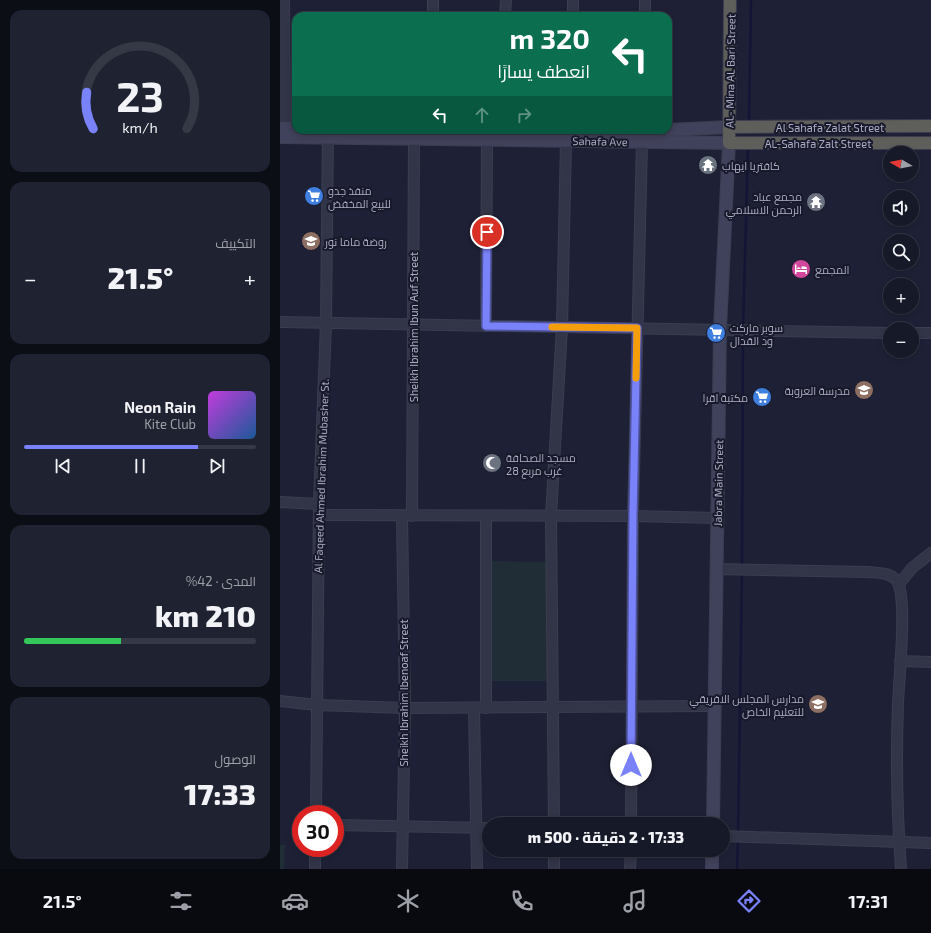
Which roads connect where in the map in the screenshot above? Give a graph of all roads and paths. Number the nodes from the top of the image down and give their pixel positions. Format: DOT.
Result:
graph roads {
  1 [pos="284,0"];
  2 [pos="433,0"];
  3 [pos="506,0"];
  4 [pos="573,0"];
  5 [pos="645,0"];
  6 [pos="730,0"];
  7 [pos="433,12"];
  8 [pos="506,12"];
  9 [pos="573,12"];
  10 [pos="645,12"];
  11 [pos="931,126"];
  12 [pos="729,127"];
  13 [pos="285,130"];
  14 [pos="672,130"];
  15 [pos="328,134"];
  16 [pos="642,134"];
  17 [pos="414,138"];
  18 [pos="487,139"];
  19 [pos="566,141"];
  20 [pos="729,142"];
  21 [pos="931,143"];
  22 [pos="280,322"];
  23 [pos="326,323"];
  24 [pos="412,324"];
  25 [pos="486,326"];
  26 [pos="562,327"];
  27 [pos="637,328"];
  28 [pos="720,329"];
  29 [pos="883,333"];
  30 [pos="919,333"];
  31 [pos="931,333"];
  32 [pos="280,502"];
  33 [pos="319,504"];
  34 [pos="320,515"];
  35 [pos="407,516"];
  36 [pos="486,516"];
  37 [pos="551,516"];
  38 [pos="633,516"];
  39 [pos="718,518"];
  40 [pos="931,553"];
  41 [pos="716,569"];
  42 [pos="899,584"];
  43 [pos="900,661"];
  44 [pos="931,662"];
  45 [pos="280,701"];
  46 [pos="317,705"];
  47 [pos="632,706"];
  48 [pos="715,706"];
  49 [pos="553,707"];
  50 [pos="405,708"];
  51 [pos="474,708"];
  52 [pos="486,708"];
  53 [pos="316,805"];
  54 [pos="554,817"];
  55 [pos="631,817"];
  56 [pos="713,817"];
  57 [pos="344,826"];
  58 [pos="402,827"];
  59 [pos="477,828"];
  60 [pos="482,828"];
  61 [pos="730,836"];
  62 [pos="899,842"];
  63 [pos="931,843"];
  64 [pos="315,857"];
  65 [pos="554,857"];
  66 [pos="631,857"];
  67 [pos="712,857"];
  68 [pos="315,869"];
  69 [pos="402,869"];
  70 [pos="477,869"];
  71 [pos="554,869"];
  72 [pos="630,869"];
  73 [pos="712,869"];
  74 [pos="901,869"];
  1 -- 13 [label="street"];
  2 -- 7 [label="street"];
  3 -- 8 [label="street"];
  4 -- 9 [label="street"];
  5 -- 10 [label="street"];
  6 -- 12 [label="highway, AL- Mina AL Bari Street"];
  11 -- 12 [label="highway, Al Sahafa Zalat Street"];
  12 -- 14 [label="main road"];
  12 -- 20 [label="highway, AL- Mina AL Bari Street"];
  15 -- 17 [label="main road, Sahafa Ave"];
  15 -- 23 [label="street, Al Faqeed Ahmed Ibrahim Mubasher St."];
  16 -- 19 [label="main road, Sahafa Ave"];
  16 -- 20 [label="main road, Sahafa Ave"];
  16 -- 27 [label="street"];
  17 -- 18 [label="main road, Sahafa Ave"];
  17 -- 24 [label="street, Sheikh Ibrahim Ibun Auf Street"];
  18 -- 19 [label="main road, Sahafa Ave"];
  18 -- 25 [label="street"];
  19 -- 26 [label="street"];
  20 -- 21 [label="highway, AL-Sahafa Zalt Street"];
  20 -- 28 [label="main road, Jabra Main Street"];
  22 -- 23 [label="street"];
  23 -- 24 [label="street"];
  23 -- 33 [label="street, Al Faqeed Ahmed Ibrahim Mubasher St."];
  24 -- 25 [label="street"];
  24 -- 35 [label="street, Sheikh Ibrahim Ibun Auf Street"];
  25 -- 26 [label="street"];
  26 -- 27 [label="street"];
  26 -- 37 [label="street"];
  27 -- 28 [label="street"];
  27 -- 38 [label="street"];
  28 -- 29 [label="street"];
  28 -- 39 [label="main road, Jabra Main Street"];
  30 -- 31 [label="street"];
  32 -- 33 [label="street"];
  33 -- 34 [label="street, Al Faqeed Ahmed Ibrahim Mubasher St."];
  34 -- 35 [label="street"];
  34 -- 46 [label="street, Al Faqeed Ahmed Ibrahim Mubasher St."];
  35 -- 36 [label="street"];
  35 -- 50 [label="street, Sheikh Ibrahim Ibenoaf Street"];
  36 -- 37 [label="street"];
  36 -- 52 [label="street"];
  37 -- 38 [label="street"];
  37 -- 49 [label="street"];
  38 -- 39 [label="street"];
  38 -- 47 [label="street"];
  39 -- 41 [label="main road, Jabra Main Street"];
  40 -- 42 [label="street"];
  41 -- 42 [label="street"];
  41 -- 48 [label="main road, Jabra Main Street"];
  42 -- 43 [label="street"];
  43 -- 44 [label="street"];
  43 -- 62 [label="street"];
  45 -- 46 [label="street"];
  46 -- 50 [label="street"];
  46 -- 53 [label="street, Al Faqeed Ahmed Ibrahim Mubasher St."];
  47 -- 48 [label="street"];
  47 -- 49 [label="street"];
  47 -- 55 [label="street"];
  48 -- 56 [label="main road, Jabra Main Street"];
  49 -- 52 [label="street"];
  49 -- 54 [label="street"];
  50 -- 51 [label="street"];
  50 -- 58 [label="street, Sheikh Ibrahim Ibenoaf Street"];
  51 -- 52 [label="street"];
  51 -- 59 [label="street"];
  57 -- 58 [label="street"];
  58 -- 59 [label="street"];
  58 -- 69 [label="street, Sheikh Ibrahim Ibenoaf Street"];
  59 -- 60 [label="street"];
  59 -- 70 [label="street"];
  61 -- 62 [label="street"];
  62 -- 63 [label="street"];
  62 -- 74 [label="street"];
  64 -- 68 [label="street"];
  65 -- 71 [label="street"];
  66 -- 72 [label="street"];
  67 -- 73 [label="main road"];
}
